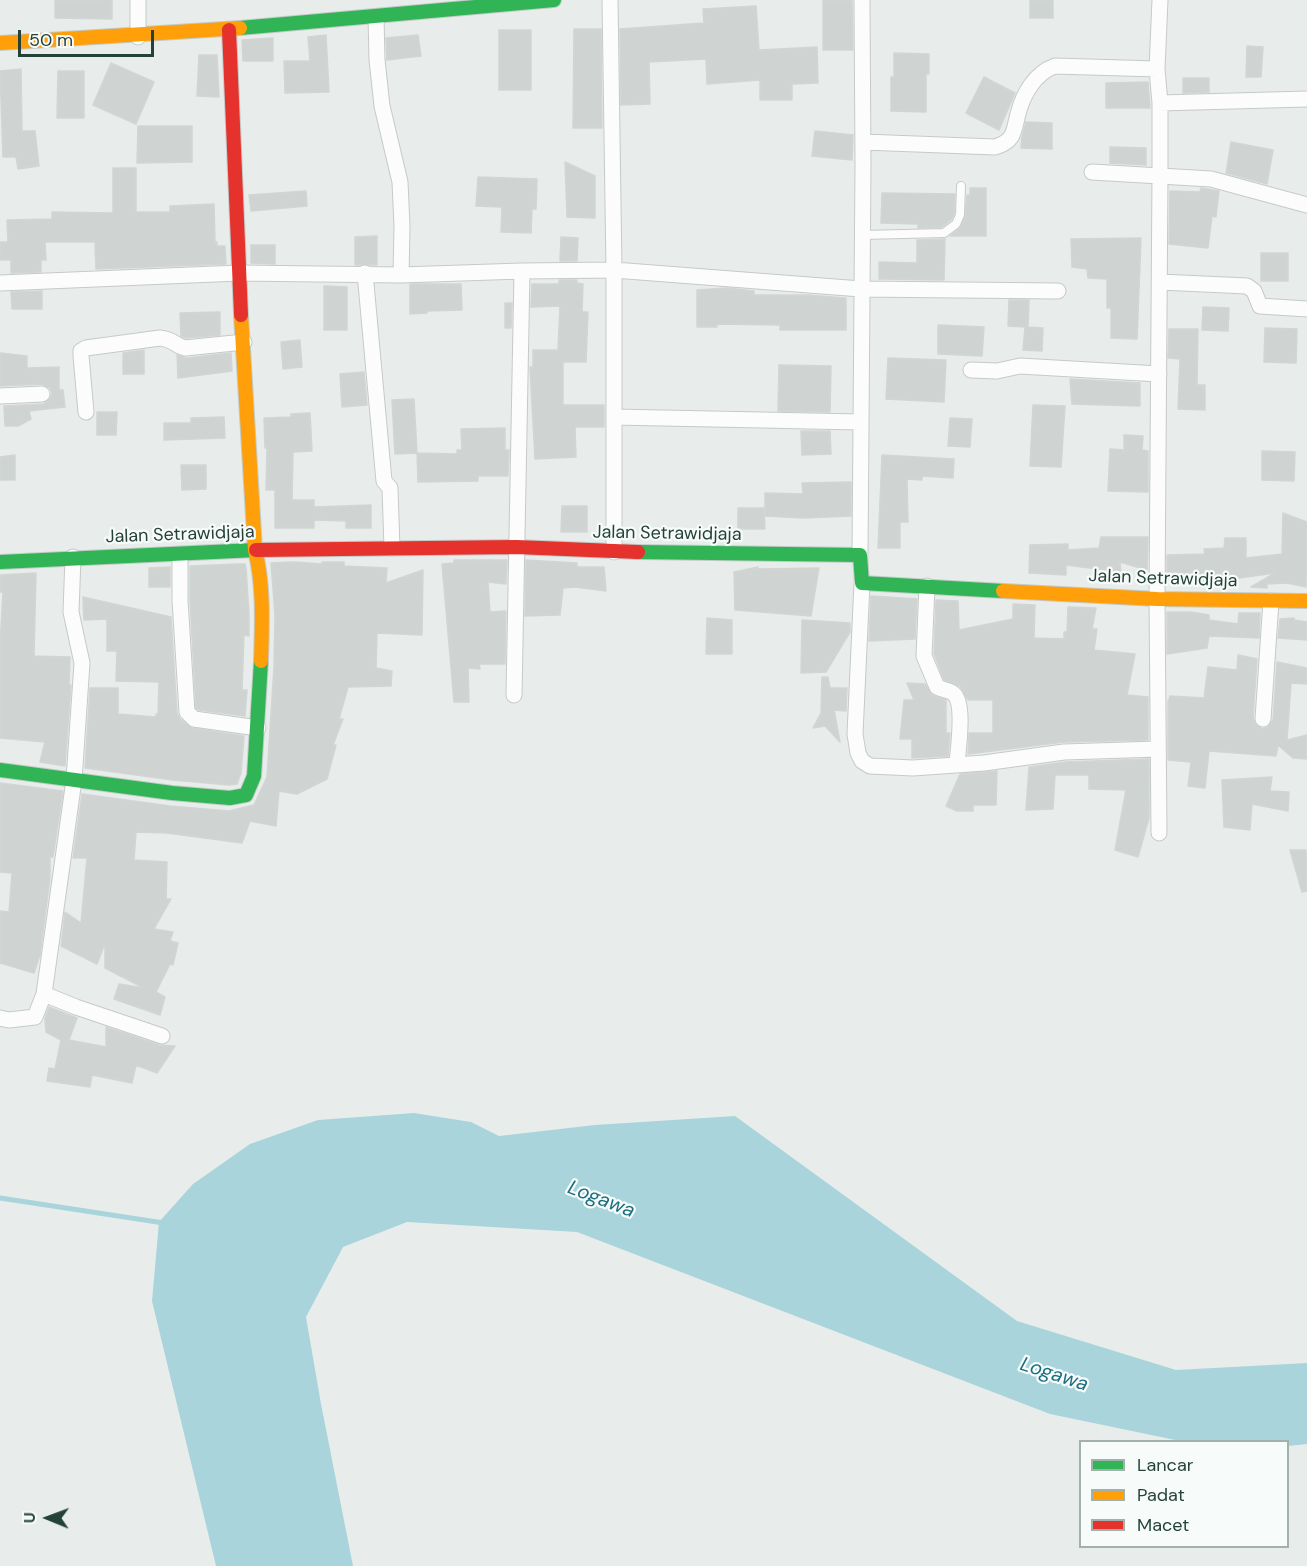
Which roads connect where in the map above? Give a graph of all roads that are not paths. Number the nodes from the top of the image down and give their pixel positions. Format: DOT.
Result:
graph roads {
  1 [pos="138,0"];
  2 [pos="554,0"];
  3 [pos="610,0"];
  4 [pos="862,0"];
  5 [pos="1160,0"];
  6 [pos="376,16"];
  7 [pos="229,30"];
  8 [pos="138,37"];
  9 [pos="0,43"];
  10 [pos="1157,69"];
  11 [pos="1307,99"];
  12 [pos="1160,103"];
  13 [pos="863,142"];
  14 [pos="1092,172"];
  15 [pos="1160,176"];
  16 [pos="961,186"];
  17 [pos="1307,205"];
  18 [pos="862,235"];
  19 [pos="614,270"];
  20 [pos="522,271"];
  21 [pos="239,273"];
  22 [pos="365,273"];
  23 [pos="401,274"];
  24 [pos="1160,282"];
  25 [pos="0,283"];
  26 [pos="861,289"];
  27 [pos="1058,291"];
  28 [pos="1307,309"];
  29 [pos="244,342"];
  30 [pos="971,370"];
  31 [pos="1159,374"];
  32 [pos="42,394"];
  33 [pos="0,396"];
  34 [pos="86,412"];
  35 [pos="614,417"];
  36 [pos="860,422"];
  37 [pos="516,547"];
  38 [pos="392,548"];
  39 [pos="255,550"];
  40 [pos="614,552"];
  41 [pos="180,555"];
  42 [pos="860,555"];
  43 [pos="73,557"];
  44 [pos="0,562"];
  45 [pos="862,583"];
  46 [pos="927,586"];
  47 [pos="1157,599"];
  48 [pos="1271,601"];
  49 [pos="1307,602"];
  50 [pos="514,695"];
  51 [pos="1263,719"];
  52 [pos="258,728"];
  53 [pos="1158,749"];
  54 [pos="957,764"];
  55 [pos="0,770"];
  56 [pos="74,780"];
  57 [pos="1159,833"];
  58 [pos="44,994"];
  59 [pos="0,1017"];
  60 [pos="162,1036"];
  1 -- 8 [label="street"];
  2 -- 6 [label="street"];
  3 -- 19 [label="street"];
  4 -- 13 [label="street"];
  5 -- 10 [label="street"];
  6 -- 7 [label="street"];
  6 -- 23 [label="street"];
  7 -- 8 [label="street"];
  7 -- 21 [label="street"];
  8 -- 9 [label="street"];
  10 -- 12 [label="street"];
  10 -- 13 [label="street"];
  11 -- 12 [label="street"];
  12 -- 15 [label="street"];
  13 -- 18 [label="street"];
  14 -- 15 [label="street"];
  15 -- 17 [label="street"];
  15 -- 24 [label="street"];
  16 -- 18 [label="lane"];
  18 -- 26 [label="street"];
  19 -- 20 [label="street"];
  19 -- 26 [label="street"];
  19 -- 35 [label="street"];
  20 -- 23 [label="street"];
  20 -- 37 [label="street"];
  21 -- 22 [label="street"];
  21 -- 25 [label="street"];
  21 -- 29 [label="street"];
  22 -- 23 [label="street"];
  22 -- 38 [label="street"];
  24 -- 28 [label="street"];
  24 -- 31 [label="street"];
  26 -- 27 [label="street"];
  26 -- 36 [label="street"];
  29 -- 34 [label="street"];
  29 -- 39 [label="street"];
  30 -- 31 [label="street"];
  31 -- 47 [label="street"];
  32 -- 33 [label="street"];
  35 -- 36 [label="street"];
  35 -- 40 [label="street"];
  36 -- 42 [label="street"];
  37 -- 38 [label="street, Jalan Setrawidjaja"];
  37 -- 40 [label="street, Jalan Setrawidjaja"];
  37 -- 50 [label="street"];
  38 -- 39 [label="street, Jalan Setrawidjaja"];
  39 -- 41 [label="street, Jalan Setrawidjaja"];
  39 -- 52 [label="street"];
  40 -- 42 [label="street, Jalan Setrawidjaja"];
  41 -- 43 [label="street, Jalan Setrawidjaja"];
  41 -- 52 [label="street"];
  42 -- 45 [label="street"];
  43 -- 44 [label="street, Jalan Setrawidjaja"];
  43 -- 56 [label="street"];
  45 -- 46 [label="street, Jalan Setrawidjaja"];
  45 -- 54 [label="street"];
  46 -- 47 [label="street, Jalan Setrawidjaja"];
  46 -- 54 [label="street"];
  47 -- 48 [label="street, Jalan Setrawidjaja"];
  47 -- 53 [label="street"];
  48 -- 49 [label="street, Jalan Setrawidjaja"];
  48 -- 51 [label="street"];
  52 -- 56 [label="street"];
  53 -- 54 [label="street"];
  53 -- 57 [label="street"];
  55 -- 56 [label="street"];
  56 -- 58 [label="street"];
  58 -- 59 [label="street"];
  58 -- 60 [label="street"];
}
